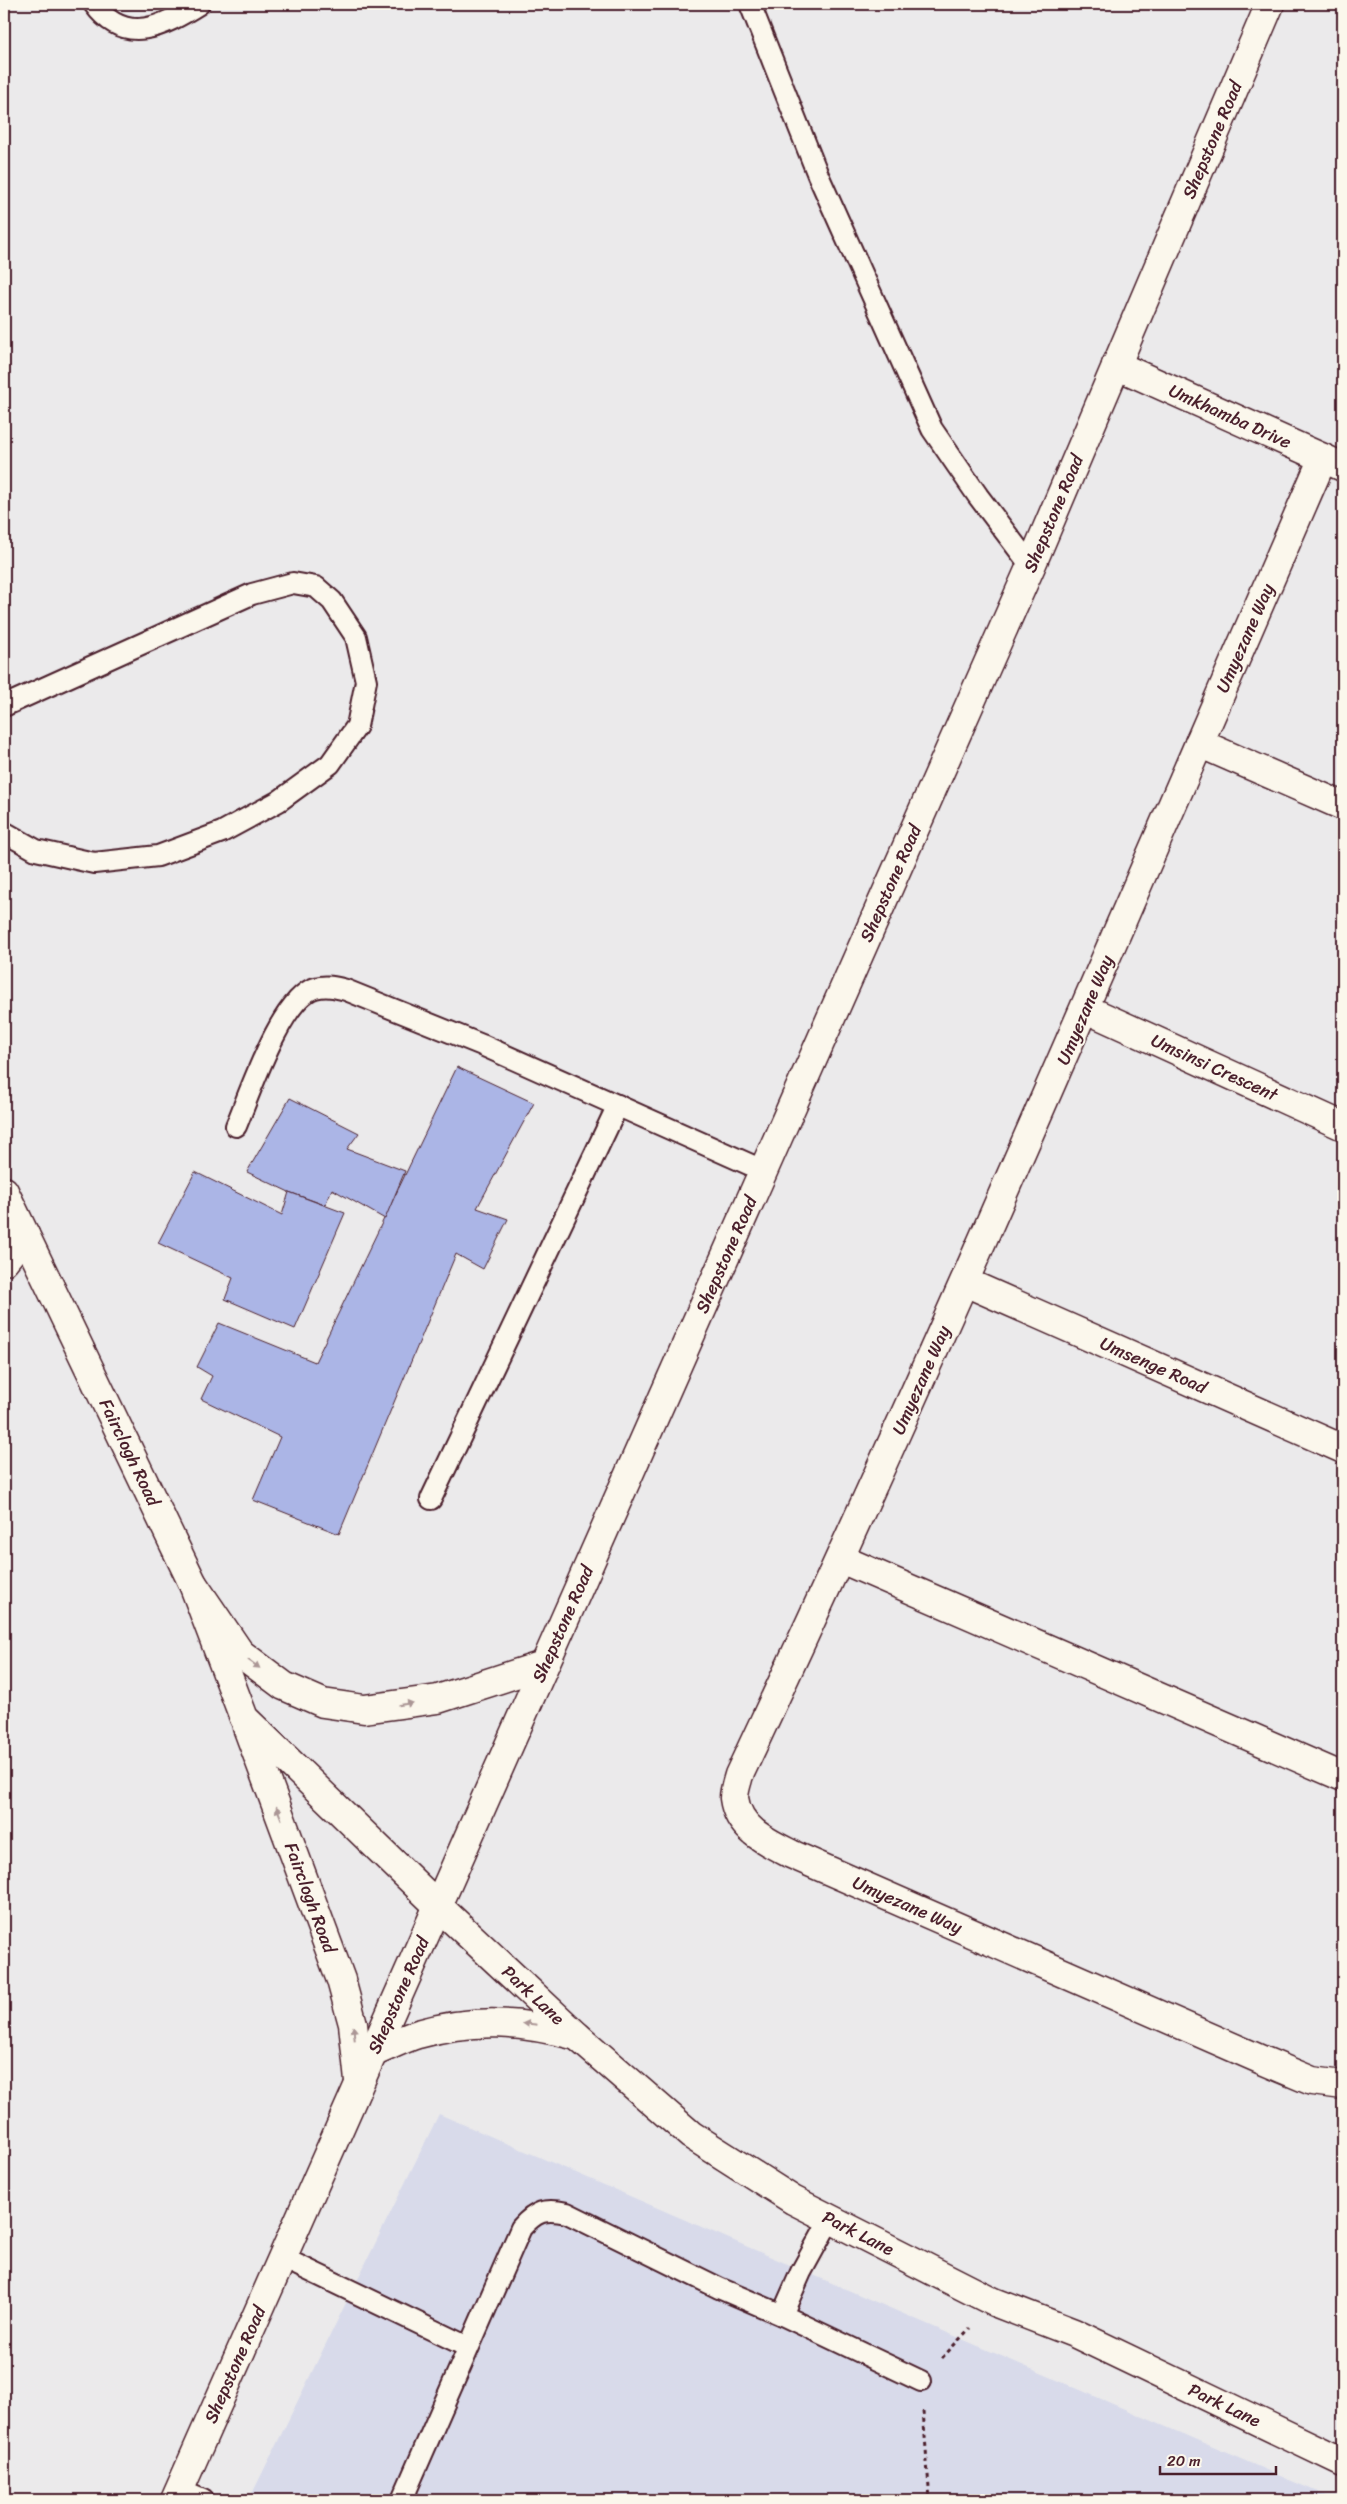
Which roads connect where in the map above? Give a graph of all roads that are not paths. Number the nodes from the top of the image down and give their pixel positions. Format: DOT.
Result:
graph roads {
  1 [pos="94,4"];
  2 [pos="200,4"];
  3 [pos="750,4"];
  4 [pos="1270,4"];
  5 [pos="1116,365"];
  6 [pos="1333,462"];
  7 [pos="1031,566"];
  8 [pos="4,706"];
  9 [pos="1199,743"];
  10 [pos="1343,806"];
  11 [pos="4,832"];
  12 [pos="1086,1009"];
  13 [pos="618,1105"];
  14 [pos="236,1126"];
  15 [pos="1343,1126"];
  16 [pos="762,1170"];
  17 [pos="4,1191"];
  18 [pos="25,1235"];
  19 [pos="4,1261"];
  20 [pos="965,1282"];
  21 [pos="1343,1449"];
  22 [pos="431,1499"];
  23 [pos="840,1559"];
  24 [pos="193,1584"];
  25 [pos="543,1665"];
  26 [pos="244,1718"];
  27 [pos="1343,1777"];
  28 [pos="437,1905"];
  29 [pos="577,2036"];
  30 [pos="372,2053"];
  31 [pos="359,2081"];
  32 [pos="1343,2085"];
  33 [pos="830,2219"];
  34 [pos="281,2257"];
  35 [pos="782,2316"];
  36 [pos="468,2347"];
  37 [pos="921,2380"];
  38 [pos="1343,2462"];
  39 [pos="186,2497"];
  40 [pos="402,2500"];
  1 -- 2 [label="lane"];
  3 -- 7 [label="lane"];
  4 -- 5 [label="street, Shepstone Road"];
  5 -- 6 [label="street, Umkhamba Drive"];
  5 -- 7 [label="street, Shepstone Road"];
  6 -- 9 [label="street, Umyezane Way"];
  7 -- 16 [label="street, Shepstone Road"];
  8 -- 11 [label="lane"];
  9 -- 10 [label="street"];
  9 -- 12 [label="street, Umyezane Way"];
  12 -- 15 [label="street, Umsinsi Crescent"];
  12 -- 20 [label="street, Umyezane Way"];
  13 -- 14 [label="lane"];
  13 -- 16 [label="lane"];
  13 -- 22 [label="lane"];
  16 -- 25 [label="street, Shepstone Road"];
  17 -- 18 [label="street, Fairclogh Road"];
  18 -- 19 [label="street"];
  18 -- 24 [label="street, Fairclogh Road"];
  20 -- 21 [label="street, Umsenge Road"];
  20 -- 23 [label="street, Umyezane Way"];
  23 -- 27 [label="street"];
  23 -- 32 [label="street, Umyezane Way"];
  24 -- 25 [label="street, one-way"];
  24 -- 26 [label="street, Fairclogh Road"];
  25 -- 28 [label="street, Shepstone Road"];
  26 -- 28 [label="street, Fairclogh Road"];
  31 -- 26 [label="street, Fairclogh Road, one-way"];
  28 -- 29 [label="street, Park Lane"];
  28 -- 30 [label="street, Shepstone Road"];
  29 -- 30 [label="street, one-way"];
  29 -- 33 [label="street, Park Lane"];
  30 -- 31 [label="street, Shepstone Road"];
  31 -- 34 [label="street, Shepstone Road"];
  33 -- 35 [label="lane"];
  33 -- 38 [label="street, Park Lane"];
  34 -- 36 [label="lane"];
  34 -- 39 [label="street, Shepstone Road"];
  35 -- 36 [label="lane"];
  35 -- 37 [label="lane"];
  36 -- 40 [label="lane"];
}
